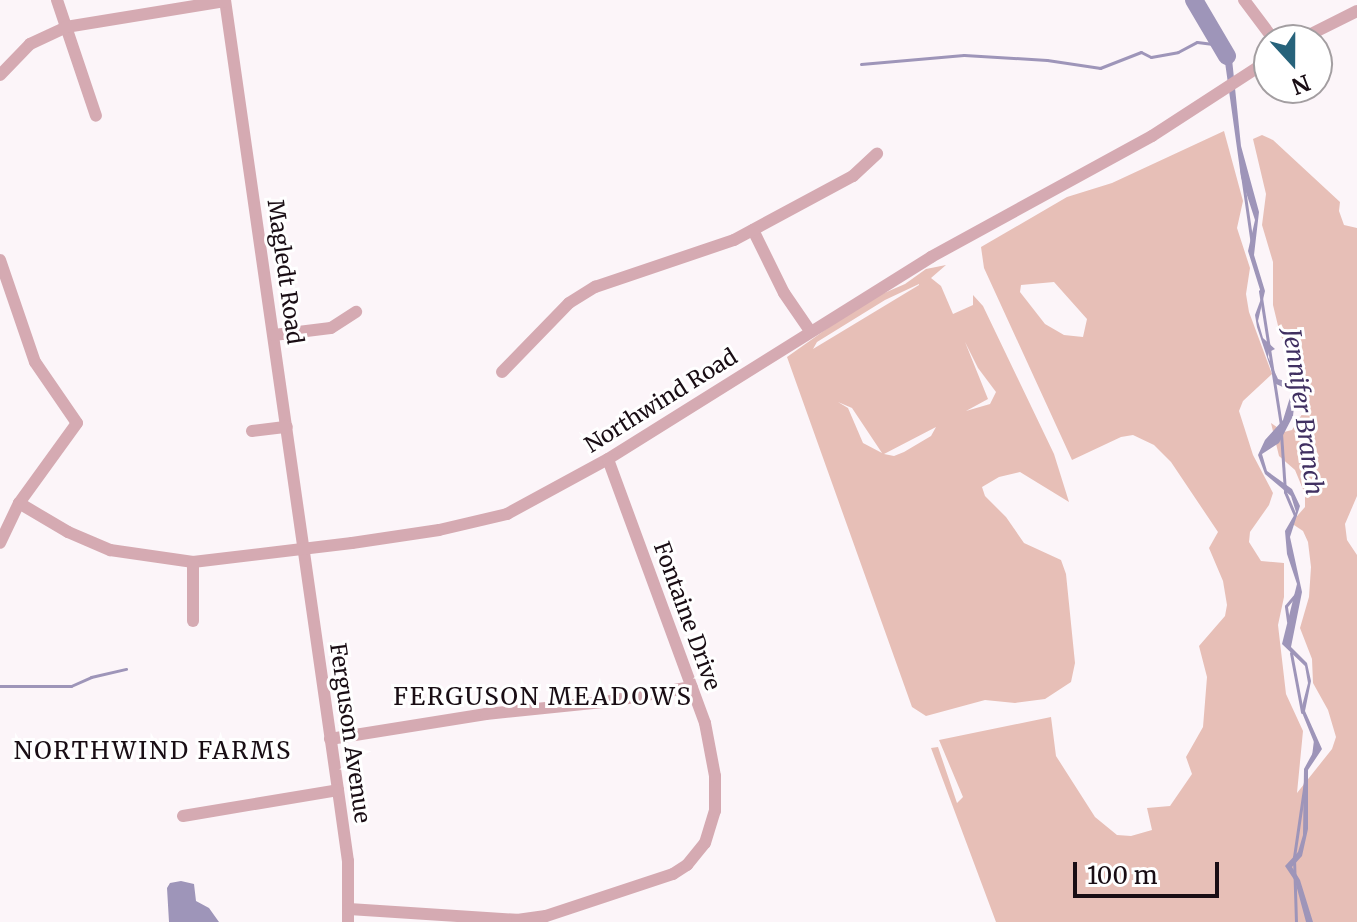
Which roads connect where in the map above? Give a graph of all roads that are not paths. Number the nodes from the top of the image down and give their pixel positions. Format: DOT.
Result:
graph roads {
  1 [pos="57,0"];
  2 [pos="225,0"];
  3 [pos="1244,0"];
  4 [pos="1357,11"];
  5 [pos="1262,24"];
  6 [pos="1331,24"];
  7 [pos="66,27"];
  8 [pos="1253,70"];
  9 [pos="0,75"];
  10 [pos="96,116"];
  11 [pos="877,154"];
  12 [pos="753,230"];
  13 [pos="0,260"];
  14 [pos="356,312"];
  15 [pos="810,331"];
  16 [pos="274,335"];
  17 [pos="502,372"];
  18 [pos="287,427"];
  19 [pos="252,431"];
  20 [pos="608,459"];
  21 [pos="19,503"];
  22 [pos="0,543"];
  23 [pos="304,551"];
  24 [pos="193,562"];
  25 [pos="193,621"];
  26 [pos="692,687"];
  27 [pos="330,739"];
  28 [pos="338,790"];
  29 [pos="183,816"];
  30 [pos="348,916"];
  1 -- 7 [label="street"];
  2 -- 7 [label="street"];
  2 -- 16 [label="street, Magledt Road"];
  3 -- 5 [label="street"];
  4 -- 6 [label="street"];
  7 -- 9 [label="street"];
  7 -- 10 [label="street"];
  8 -- 15 [label="street, Northwind Road"];
  11 -- 12 [label="street"];
  12 -- 15 [label="street"];
  12 -- 17 [label="street"];
  13 -- 21 [label="street"];
  14 -- 16 [label="street"];
  15 -- 20 [label="street, Northwind Road"];
  16 -- 18 [label="street, Magledt Road"];
  18 -- 19 [label="street"];
  18 -- 23 [label="street, Magledt Road"];
  20 -- 23 [label="street, Northwind Road"];
  20 -- 26 [label="street, Fontaine Drive"];
  21 -- 22 [label="street"];
  21 -- 24 [label="street, Northwind Road"];
  23 -- 24 [label="street, Northwind Road"];
  23 -- 27 [label="street, Ferguson Avenue"];
  24 -- 25 [label="street"];
  26 -- 27 [label="street"];
  26 -- 30 [label="street, Fontaine Drive"];
  27 -- 28 [label="street, Ferguson Avenue"];
  28 -- 29 [label="street"];
  28 -- 30 [label="street, Ferguson Avenue"];
}
